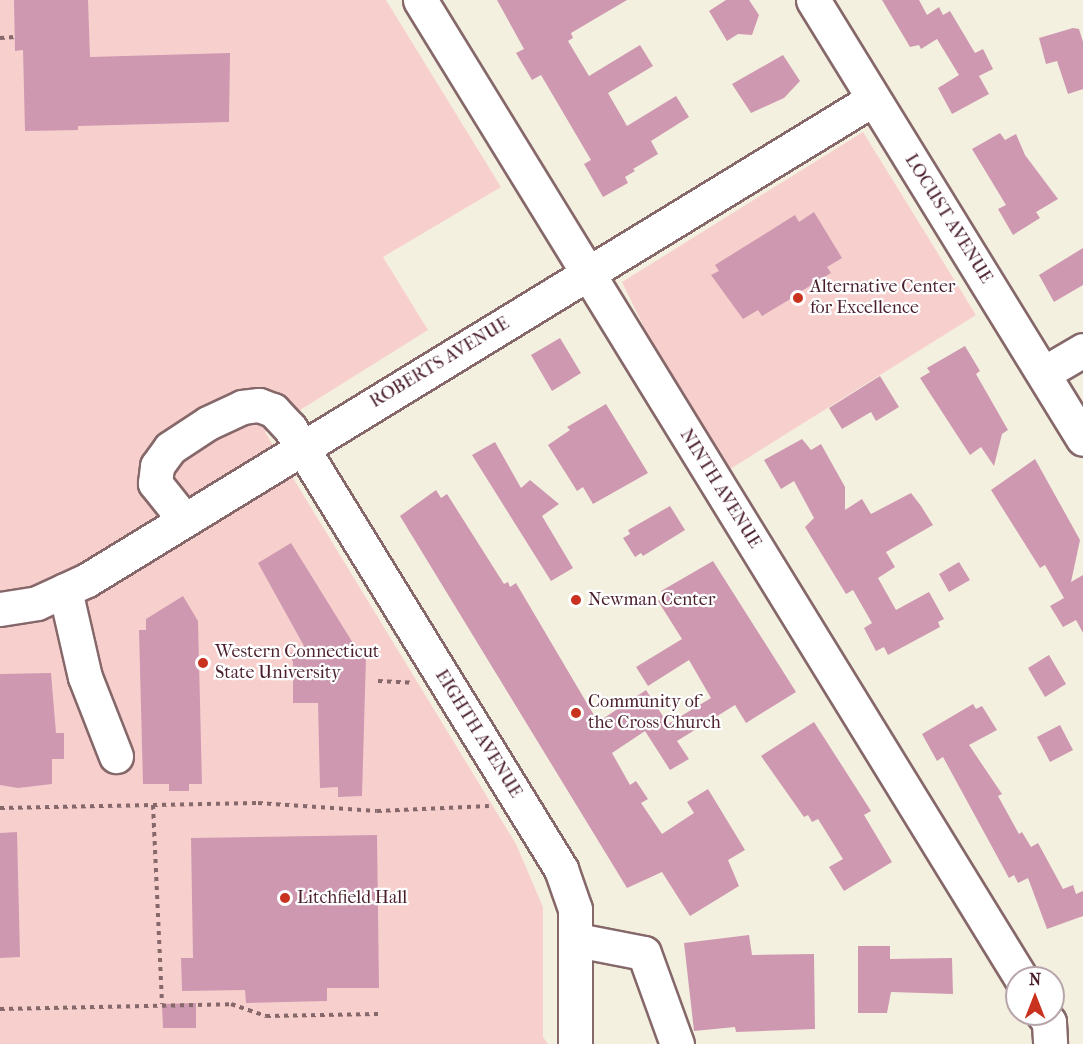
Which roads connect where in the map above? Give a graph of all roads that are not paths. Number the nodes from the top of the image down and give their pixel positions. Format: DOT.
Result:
graph roads {
  1 [pos="420,0"];
  2 [pos="813,0"];
  3 [pos="873,99"];
  4 [pos="588,274"];
  5 [pos="1083,350"];
  6 [pos="1044,373"];
  7 [pos="1083,439"];
  8 [pos="302,447"];
  9 [pos="183,518"];
  10 [pos="65,590"];
  11 [pos="0,609"];
  12 [pos="116,756"];
  13 [pos="577,940"];
  14 [pos="1014,966"];
  15 [pos="1049,1026"];
  16 [pos="575,1044"];
  17 [pos="677,1044"];
  18 [pos="1050,1044"];
  1 -- 4 [label="street, NINTH AVENUE"];
  2 -- 3 [label="street, LOCUST AVENUE"];
  3 -- 4 [label="street, ROBERTS AVENUE"];
  3 -- 6 [label="street, LOCUST AVENUE"];
  4 -- 8 [label="street, ROBERTS AVENUE"];
  4 -- 14 [label="street, NINTH AVENUE"];
  5 -- 6 [label="street"];
  6 -- 7 [label="street, LOCUST AVENUE"];
  8 -- 9 [label="street, ROBERTS AVENUE"];
  8 -- 9 [label="street, EIGHTH AVENUE"];
  8 -- 13 [label="street, EIGHTH AVENUE"];
  9 -- 10 [label="street, ROBERTS AVENUE"];
  10 -- 11 [label="street, ROBERTS AVENUE"];
  10 -- 12 [label="street"];
  13 -- 16 [label="street, EIGHTH AVENUE"];
  13 -- 17 [label="street"];
  15 -- 18 [label="street"];
}
